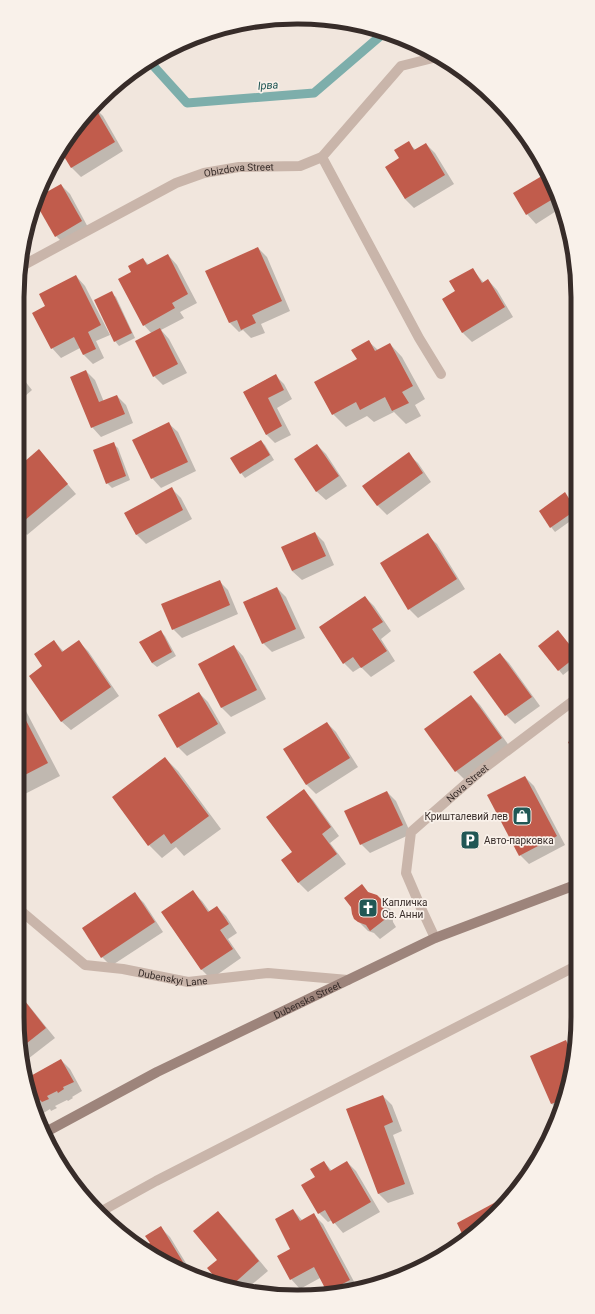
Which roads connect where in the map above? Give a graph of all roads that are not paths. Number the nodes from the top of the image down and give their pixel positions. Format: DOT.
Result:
graph roads {
  1 [pos="430,59"];
  2 [pos="322,157"];
  3 [pos="26,264"];
  4 [pos="441,374"];
  5 [pos="571,702"];
  6 [pos="571,887"];
  7 [pos="24,914"];
  8 [pos="436,938"];
  9 [pos="571,968"];
  10 [pos="348,980"];
  11 [pos="49,1130"];
  12 [pos="104,1210"];
  1 -- 2 [label="street, Obizdova Street"];
  2 -- 3 [label="street, Obizdova Street"];
  2 -- 4 [label="street"];
  5 -- 8 [label="street, Nova Street"];
  6 -- 8 [label="main road, Dubenska Street"];
  7 -- 10 [label="street, Dubenskyi Lane"];
  8 -- 10 [label="main road, Dubenska Street"];
  9 -- 12 [label="street"];
  10 -- 11 [label="main road, Dubenska Street"];
}
